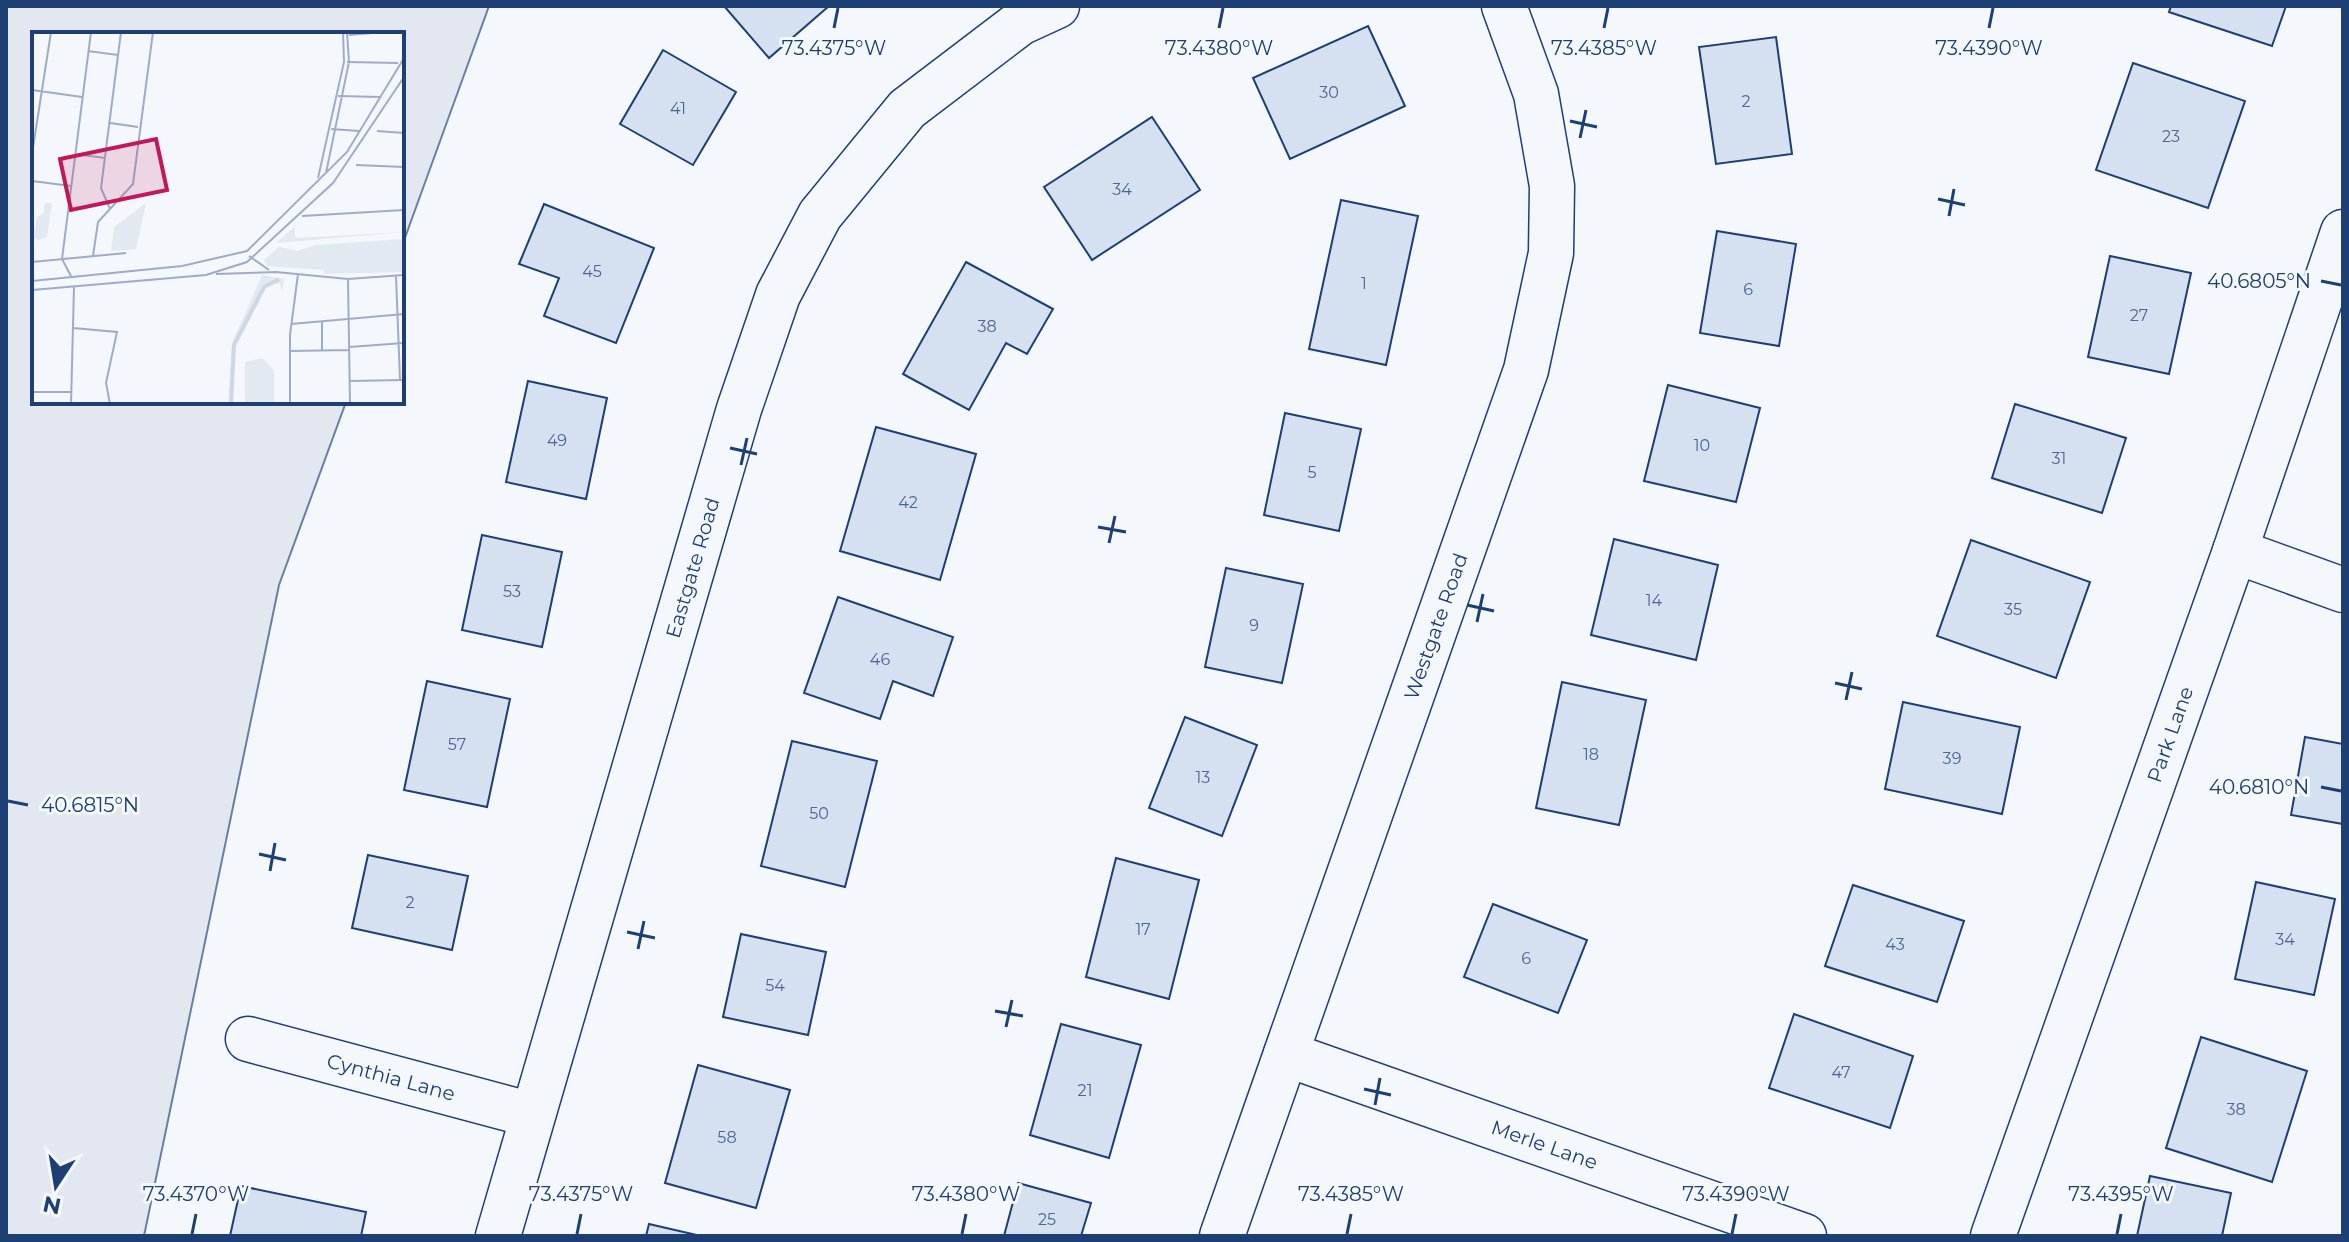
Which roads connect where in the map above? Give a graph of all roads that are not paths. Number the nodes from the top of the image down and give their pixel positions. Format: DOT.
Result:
graph roads {
  1 [pos="1057,6"];
  2 [pos="1504,6"];
  3 [pos="2343,232"];
  4 [pos="2235,551"];
  5 [pos="2343,590"];
  6 [pos="248,1039"];
  7 [pos="1286,1054"];
  8 [pos="532,1115"];
  9 [pos="498,1236"];
  10 [pos="1222,1236"];
  11 [pos="1804,1236"];
  12 [pos="1993,1236"];
  1 -- 8 [label="street, Eastgate Road"];
  2 -- 7 [label="street, Westgate Road"];
  3 -- 4 [label="street, Park Lane"];
  4 -- 5 [label="street"];
  4 -- 12 [label="street, Park Lane"];
  6 -- 8 [label="street, Cynthia Lane"];
  7 -- 10 [label="street, Westgate Road"];
  7 -- 11 [label="street, Merle Lane"];
  8 -- 9 [label="street, Eastgate Road"];
}
